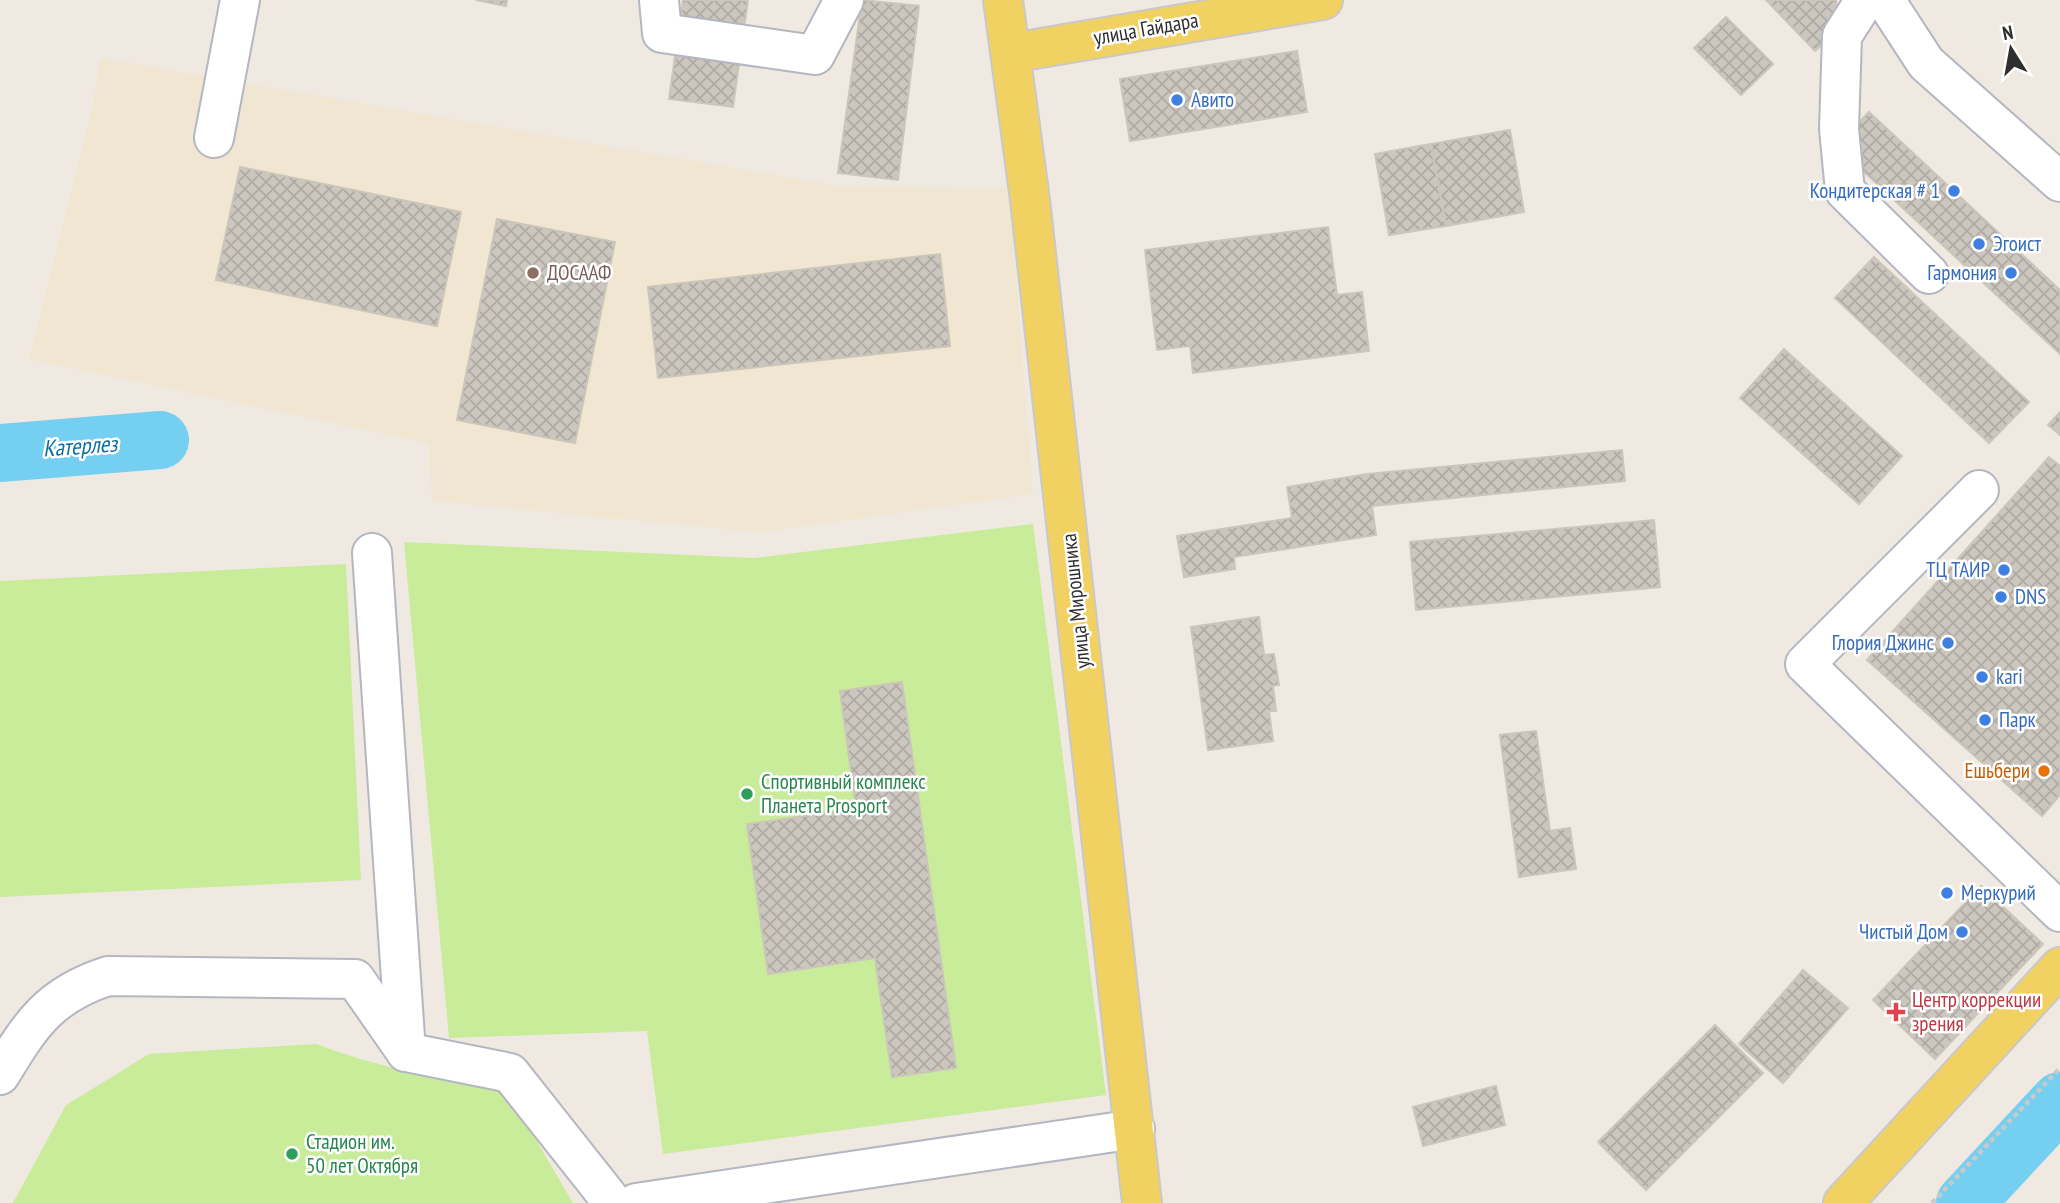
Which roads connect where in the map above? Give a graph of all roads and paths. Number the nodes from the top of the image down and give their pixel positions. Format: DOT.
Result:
graph roads {
  1 [pos="240,0"];
  2 [pos="659,0"];
  3 [pos="844,0"];
  4 [pos="1003,0"];
  5 [pos="1323,0"];
  6 [pos="1866,0"];
  7 [pos="1885,0"];
  8 [pos="1012,53"];
  9 [pos="214,138"];
  10 [pos="2060,182"];
  11 [pos="1928,274"];
  12 [pos="1979,490"];
  13 [pos="372,553"];
  14 [pos="2060,912"];
  15 [pos="2060,967"];
  16 [pos="406,1052"];
  17 [pos="2060,1068"];
  18 [pos="0,1075"];
  19 [pos="1135,1129"];
  20 [pos="613,1203"];
  21 [pos="636,1203"];
  22 [pos="1142,1203"];
  23 [pos="1843,1203"];
  24 [pos="1932,1203"];
  1 -- 9 [label="lane"];
  2 -- 3 [label="lane"];
  4 -- 8 [label="main road, улица Мирошника"];
  5 -- 8 [label="main road, улица Гайдара"];
  6 -- 11 [label="lane"];
  7 -- 10 [label="lane"];
  8 -- 19 [label="main road, улица Мирошника"];
  12 -- 14 [label="lane"];
  13 -- 16 [label="lane"];
  15 -- 23 [label="main road"];
  16 -- 18 [label="lane"];
  16 -- 20 [label="lane"];
  17 -- 24 [label="path"];
  19 -- 21 [label="lane"];
  19 -- 22 [label="main road, улица Мирошника"];
}
